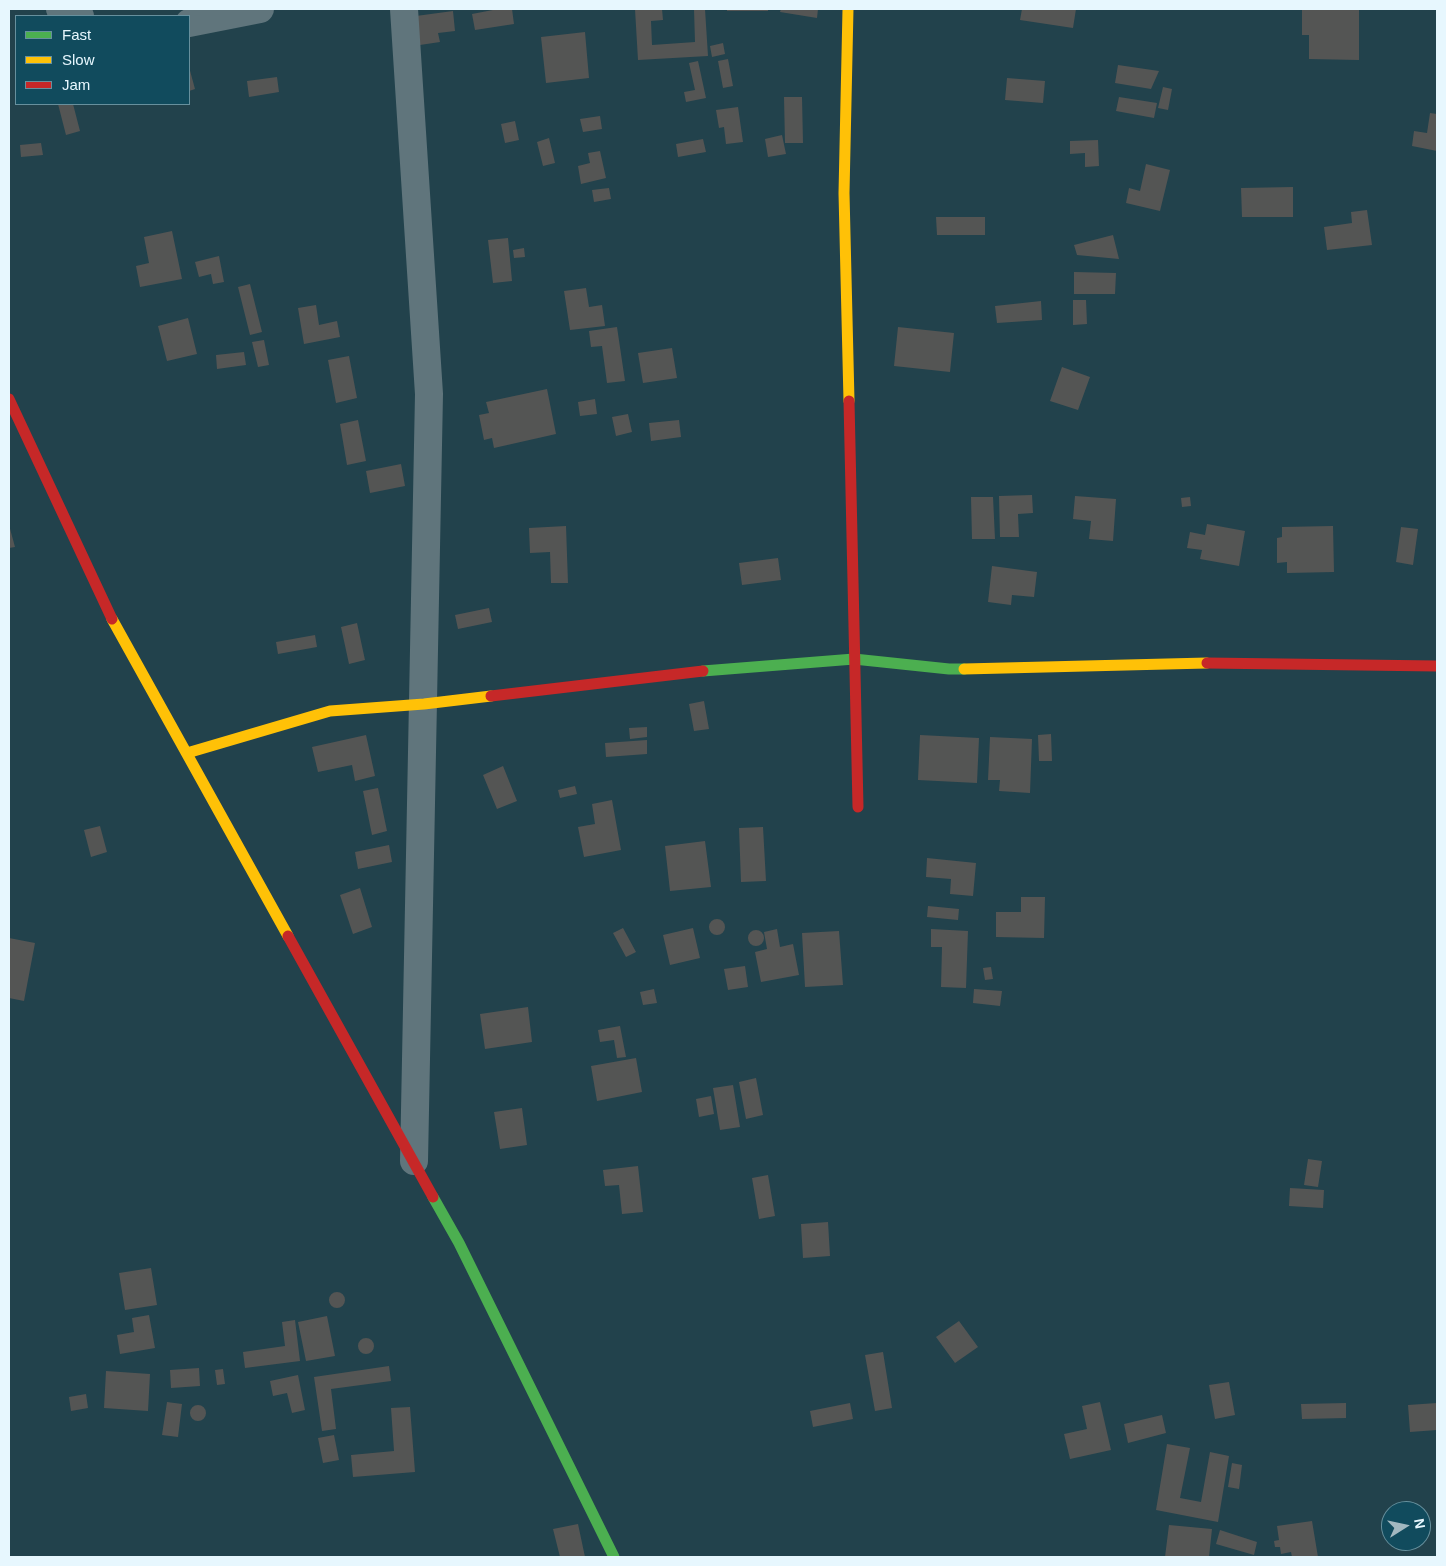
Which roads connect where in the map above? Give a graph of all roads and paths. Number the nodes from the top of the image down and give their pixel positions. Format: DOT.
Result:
graph roads {
  1 [pos="60,9"];
  2 [pos="260,9"];
  3 [pos="404,9"];
  4 [pos="848,9"];
  5 [pos="77,15"];
  6 [pos="190,23"];
  7 [pos="9,399"];
  8 [pos="854,659"];
  9 [pos="1437,666"];
  10 [pos="424,704"];
  11 [pos="187,753"];
  12 [pos="858,807"];
  13 [pos="414,1161"];
  14 [pos="614,1557"];
  1 -- 5 [label="street"];
  2 -- 6 [label="street"];
  3 -- 10 [label="street"];
  4 -- 8 [label="street"];
  7 -- 11 [label="street"];
  8 -- 9 [label="street"];
  8 -- 10 [label="street"];
  8 -- 12 [label="street"];
  10 -- 11 [label="street"];
  10 -- 13 [label="street"];
  11 -- 13 [label="street"];
  13 -- 14 [label="street"];
}
